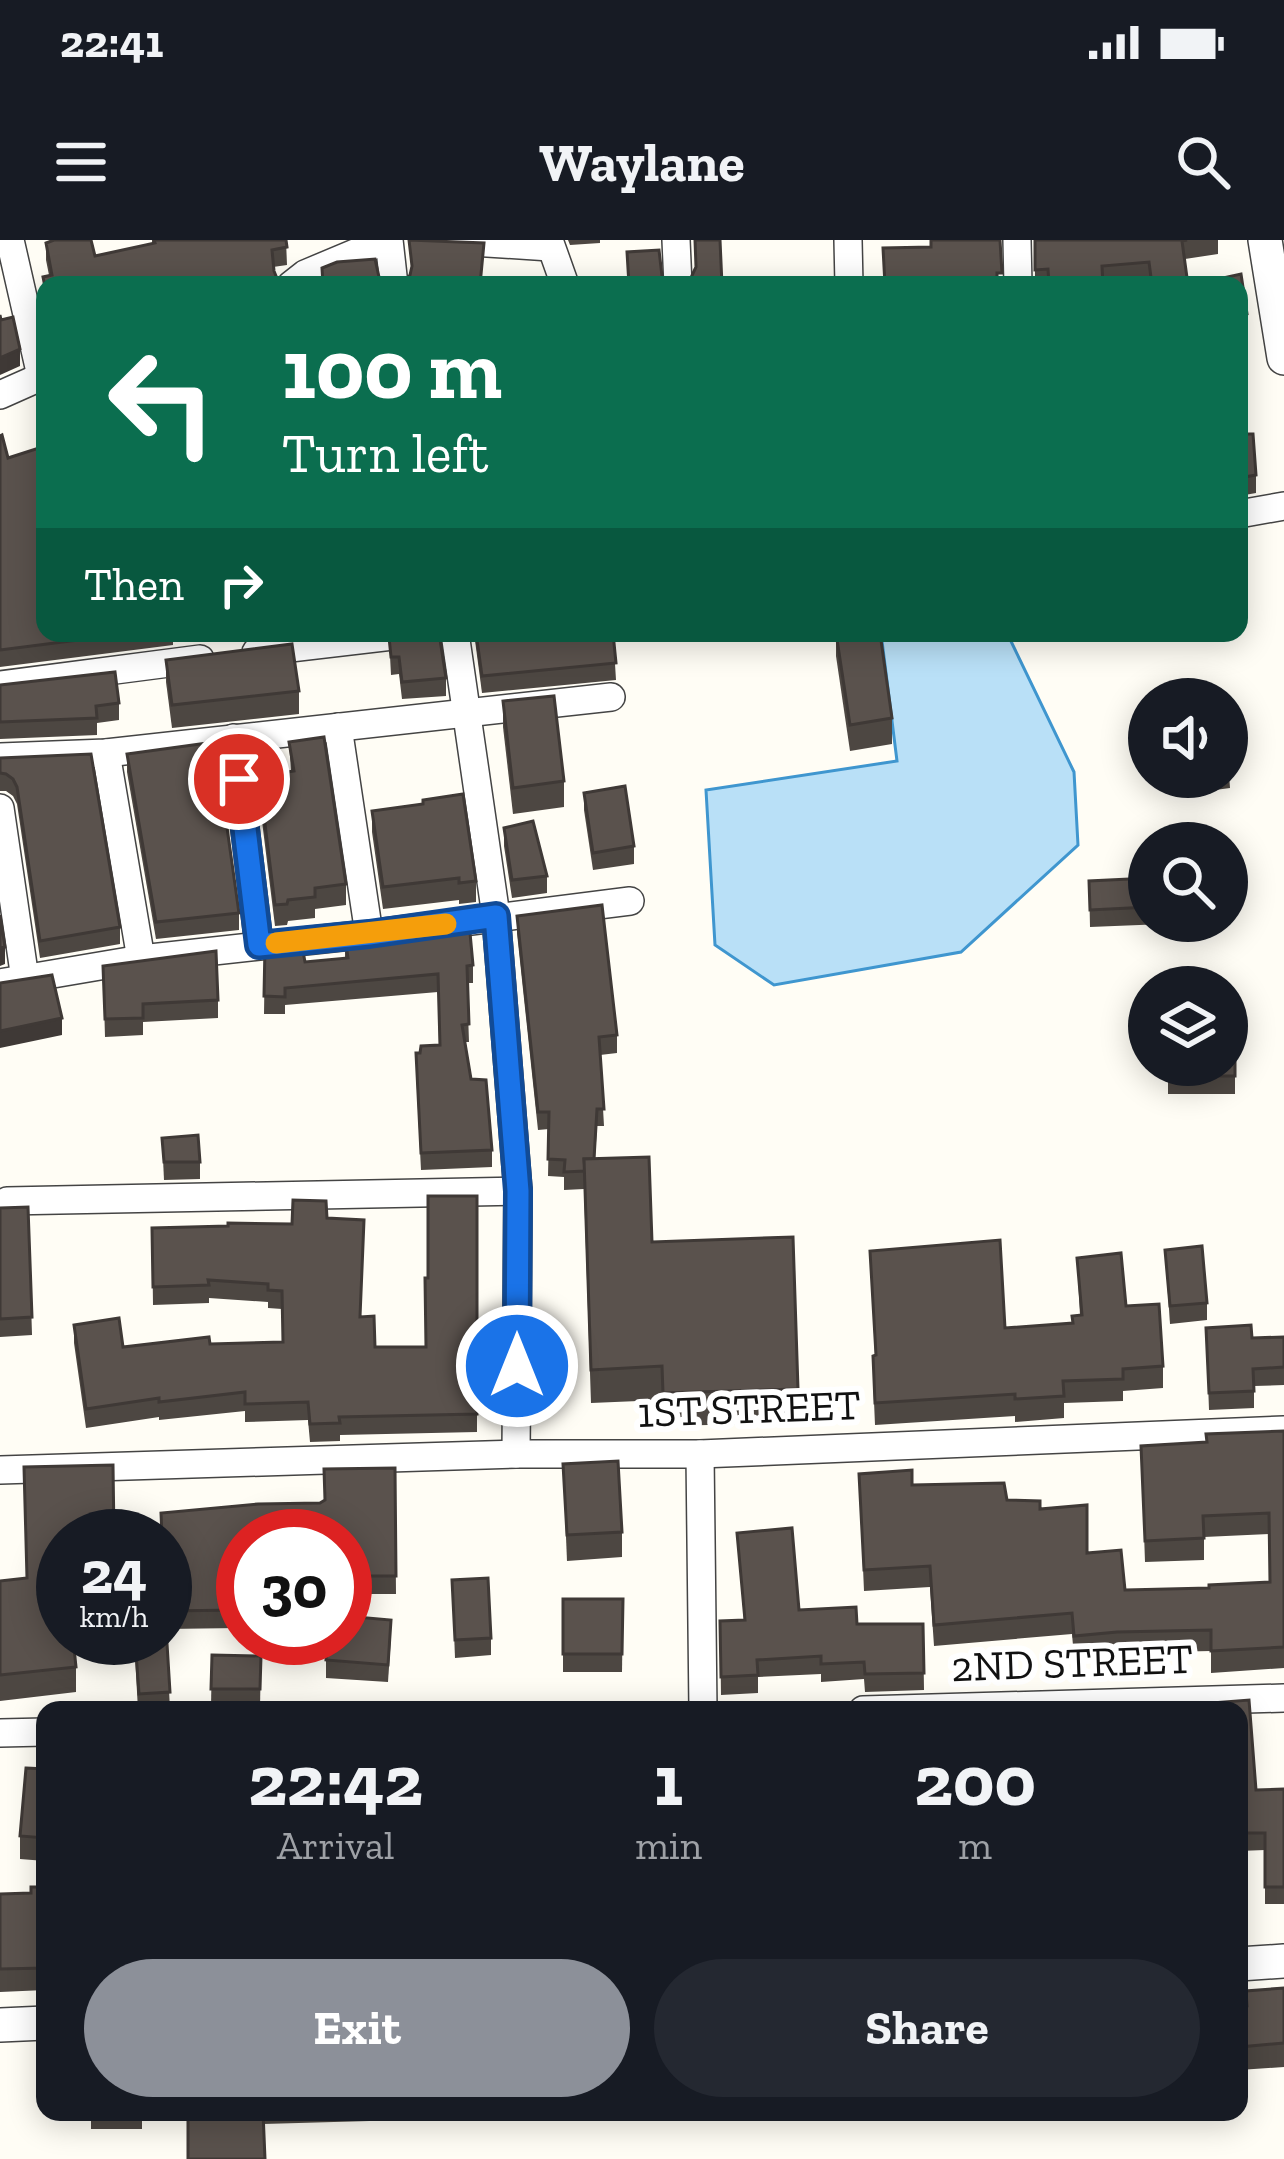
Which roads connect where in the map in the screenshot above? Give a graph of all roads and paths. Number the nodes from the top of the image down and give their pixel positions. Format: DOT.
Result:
graph roads {
  1 [pos="10,240"];
  2 [pos="388,240"];
  3 [pos="440,240"];
  4 [pos="676,240"];
  5 [pos="848,240"];
  6 [pos="1017,240"];
  7 [pos="1265,240"];
  8 [pos="550,244"];
  9 [pos="302,276"];
  10 [pos="393,276"];
  11 [pos="562,276"];
  12 [pos="678,276"];
  13 [pos="849,276"];
  14 [pos="1018,276"];
  15 [pos="36,346"];
  16 [pos="1284,358"];
  17 [pos="36,378"];
  18 [pos="0,395"];
  19 [pos="1284,506"];
  20 [pos="1248,512"];
  21 [pos="214,642"];
  22 [pos="341,642"];
  23 [pos="456,642"];
  24 [pos="239,654"];
  25 [pos="0,685"];
  26 [pos="611,697"];
  27 [pos="467,713"];
  28 [pos="338,727"];
  29 [pos="234,738"];
  30 [pos="106,753"];
  31 [pos="0,757"];
  32 [pos="0,808"];
  33 [pos="629,901"];
  34 [pos="496,916"];
  35 [pos="369,934"];
  36 [pos="259,945"];
  37 [pos="141,958"];
  38 [pos="12,981"];
  39 [pos="518,1191"];
  40 [pos="7,1201"];
  41 [pos="1284,1430"];
  42 [pos="516,1454"];
  43 [pos="700,1454"];
  44 [pos="0,1470"];
  45 [pos="1284,1698"];
  46 [pos="703,1701"];
  47 [pos="1178,1701"];
  48 [pos="36,1732"];
  49 [pos="0,1733"];
  50 [pos="1284,1960"];
  51 [pos="1248,1963"];
  52 [pos="36,2024"];
  53 [pos="0,2025"];
  1 -- 15 [label="street"];
  2 -- 9 [label="street"];
  2 -- 10 [label="street"];
  3 -- 8 [label="street"];
  4 -- 12 [label="street"];
  5 -- 13 [label="street"];
  6 -- 14 [label="street"];
  7 -- 16 [label="street"];
  8 -- 11 [label="street"];
  17 -- 18 [label="street"];
  19 -- 20 [label="street"];
  21 -- 25 [label="street"];
  22 -- 24 [label="street"];
  23 -- 27 [label="street"];
  26 -- 27 [label="street"];
  27 -- 28 [label="street"];
  27 -- 34 [label="street"];
  28 -- 29 [label="street"];
  28 -- 35 [label="street"];
  29 -- 30 [label="street"];
  29 -- 36 [label="street"];
  30 -- 31 [label="street"];
  30 -- 37 [label="street"];
  32 -- 38 [label="street"];
  33 -- 34 [label="street"];
  34 -- 35 [label="street"];
  34 -- 39 [label="street"];
  35 -- 36 [label="street"];
  36 -- 37 [label="street"];
  37 -- 38 [label="street"];
  39 -- 40 [label="street"];
  39 -- 42 [label="street"];
  41 -- 43 [label="street, 1ST STREET"];
  42 -- 43 [label="street, 1ST STREET"];
  42 -- 44 [label="street, 1ST STREET"];
  43 -- 46 [label="street"];
  45 -- 47 [label="street, 2ND STREET"];
  48 -- 49 [label="street"];
  50 -- 51 [label="street"];
  52 -- 53 [label="street"];
}
